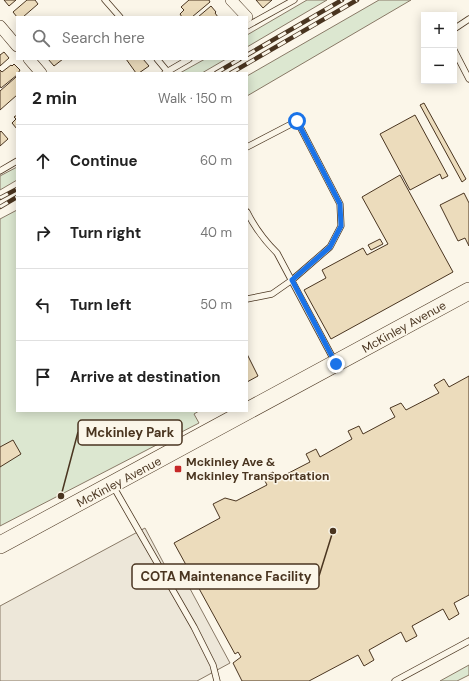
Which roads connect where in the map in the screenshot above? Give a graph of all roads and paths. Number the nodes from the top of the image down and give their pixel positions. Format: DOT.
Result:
graph roads {
  1 [pos="104,0"];
  2 [pos="231,0"];
  3 [pos="294,0"];
  4 [pos="119,16"];
  5 [pos="244,16"];
  6 [pos="469,19"];
  7 [pos="248,21"];
  8 [pos="0,26"];
  9 [pos="457,27"];
  10 [pos="16,45"];
  11 [pos="457,56"];
  12 [pos="29,60"];
  13 [pos="158,60"];
  14 [pos="187,60"];
  15 [pos="40,72"];
  16 [pos="166,72"];
  17 [pos="469,78"];
  18 [pos="248,146"];
  19 [pos="16,162"];
  20 [pos="0,171"];
  21 [pos="248,214"];
  22 [pos="292,280"];
  23 [pos="469,291"];
  24 [pos="248,299"];
  25 [pos="336,364"];
  26 [pos="248,411"];
  27 [pos="247,412"];
  28 [pos="113,484"];
  29 [pos="0,545"];
  30 [pos="469,641"];
  31 [pos="216,681"];
  32 [pos="395,681"];
  1 -- 4 [label="lane"];
  2 -- 5 [label="street"];
  3 -- 7 [label="lane"];
  6 -- 9 [label="lane"];
  8 -- 10 [label="street"];
  11 -- 17 [label="lane"];
  12 -- 15 [label="street"];
  13 -- 16 [label="lane"];
  14 -- 16 [label="lane"];
  18 -- 22 [label="lane"];
  19 -- 20 [label="lane"];
  21 -- 22 [label="lane"];
  22 -- 24 [label="lane"];
  22 -- 25 [label="lane"];
  23 -- 25 [label="main road, McKinley Avenue"];
  25 -- 26 [label="main road, McKinley Avenue"];
  27 -- 28 [label="main road, McKinley Avenue"];
  28 -- 29 [label="main road, McKinley Avenue"];
  28 -- 31 [label="lane"];
  30 -- 32 [label="lane"];
}
